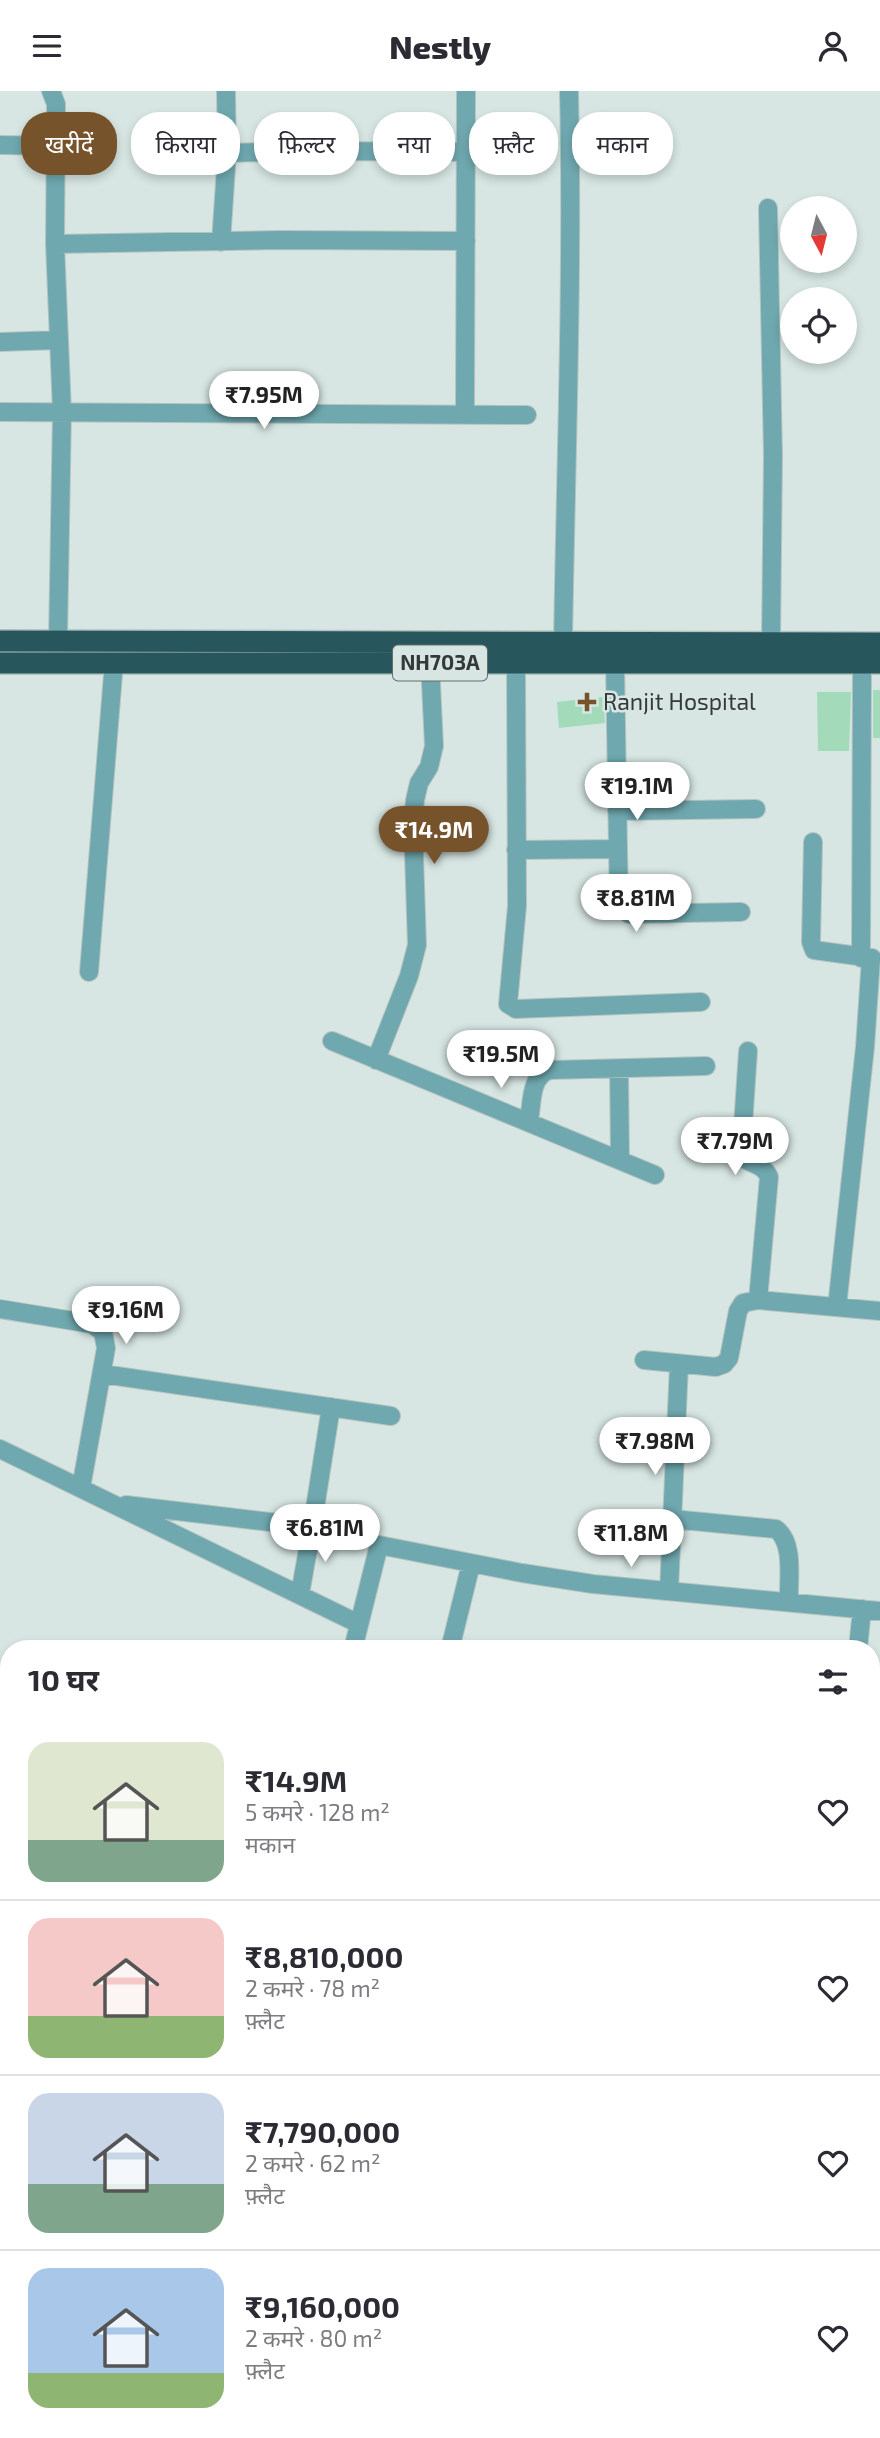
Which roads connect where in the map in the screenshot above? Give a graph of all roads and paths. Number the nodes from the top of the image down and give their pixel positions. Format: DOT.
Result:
graph roads {
  1 [pos="51,91"];
  2 [pos="226,91"];
  3 [pos="466,91"];
  4 [pos="569,91"];
  5 [pos="56,112"];
  6 [pos="226,112"];
  7 [pos="0,145"];
  8 [pos="21,145"];
  9 [pos="466,152"];
  10 [pos="240,153"];
  11 [pos="55,175"];
  12 [pos="226,175"];
  13 [pos="768,208"];
  14 [pos="466,241"];
  15 [pos="221,242"];
  16 [pos="55,244"];
  17 [pos="58,340"];
  18 [pos="0,342"];
  19 [pos="0,412"];
  20 [pos="62,412"];
  21 [pos="465,414"];
  22 [pos="527,415"];
  23 [pos="58,640"];
  24 [pos="0,641"];
  25 [pos="562,642"];
  26 [pos="772,642"];
  27 [pos="880,643"];
  28 [pos="114,662"];
  29 [pos="871,662"];
  30 [pos="0,663"];
  31 [pos="430,663"];
  32 [pos="516,664"];
  33 [pos="615,664"];
  34 [pos="756,809"];
  35 [pos="617,811"];
  36 [pos="813,842"];
  37 [pos="618,849"];
  38 [pos="516,850"];
  39 [pos="741,912"];
  40 [pos="871,958"];
  41 [pos="89,971"];
  42 [pos="701,1002"];
  43 [pos="332,1041"];
  44 [pos="748,1051"];
  45 [pos="376,1060"];
  46 [pos="706,1066"];
  47 [pos="619,1069"];
  48 [pos="528,1122"];
  49 [pos="620,1160"];
  50 [pos="655,1175"];
  51 [pos="758,1300"];
  52 [pos="837,1307"];
  53 [pos="0,1309"];
  54 [pos="880,1311"];
  55 [pos="644,1360"];
  56 [pos="679,1364"];
  57 [pos="103,1374"];
  58 [pos="331,1407"];
  59 [pos="391,1416"];
  60 [pos="0,1449"];
  61 [pos="81,1488"];
  62 [pos="112,1503"];
  63 [pos="672,1519"];
  64 [pos="312,1527"];
  65 [pos="471,1564"];
  66 [pos="669,1591"];
  67 [pos="300,1594"];
  68 [pos="789,1602"];
  69 [pos="871,1610"];
  70 [pos="359,1624"];
  71 [pos="355,1640"];
  72 [pos="452,1640"];
  73 [pos="861,1640"];
  1 -- 5 [label="street"];
  2 -- 6 [label="street"];
  3 -- 9 [label="street"];
  4 -- 25 [label="street"];
  7 -- 8 [label="street"];
  9 -- 10 [label="street"];
  9 -- 14 [label="street"];
  11 -- 16 [label="street"];
  12 -- 15 [label="street"];
  13 -- 26 [label="street"];
  14 -- 15 [label="street"];
  14 -- 21 [label="street"];
  15 -- 16 [label="street"];
  16 -- 17 [label="street"];
  17 -- 18 [label="street"];
  17 -- 20 [label="street"];
  19 -- 20 [label="street"];
  20 -- 21 [label="street"];
  20 -- 23 [label="street"];
  21 -- 22 [label="street"];
  23 -- 24 [label="highway, NH703A"];
  23 -- 25 [label="highway, NH703A"];
  25 -- 26 [label="highway, NH703A"];
  26 -- 27 [label="highway, NH703A"];
  28 -- 30 [label="highway, NH703A"];
  28 -- 31 [label="highway, NH703A"];
  28 -- 41 [label="street"];
  29 -- 33 [label="highway, NH703A"];
  29 -- 40 [label="street"];
  31 -- 32 [label="highway, NH703A"];
  31 -- 45 [label="street"];
  32 -- 33 [label="highway, NH703A"];
  32 -- 38 [label="street"];
  33 -- 35 [label="street"];
  34 -- 35 [label="street"];
  35 -- 37 [label="street"];
  36 -- 40 [label="street"];
  37 -- 38 [label="street"];
  37 -- 39 [label="street"];
  38 -- 42 [label="street"];
  40 -- 52 [label="street"];
  43 -- 45 [label="street"];
  44 -- 51 [label="street"];
  45 -- 48 [label="street"];
  46 -- 47 [label="street"];
  47 -- 48 [label="street"];
  47 -- 49 [label="street"];
  48 -- 49 [label="street"];
  49 -- 50 [label="street"];
  51 -- 52 [label="street"];
  51 -- 56 [label="street"];
  52 -- 54 [label="street"];
  53 -- 57 [label="street"];
  55 -- 56 [label="street"];
  56 -- 63 [label="street"];
  57 -- 58 [label="street"];
  57 -- 61 [label="street"];
  58 -- 59 [label="street"];
  58 -- 64 [label="street"];
  60 -- 61 [label="street"];
  61 -- 62 [label="street"];
  62 -- 64 [label="street"];
  62 -- 67 [label="street"];
  63 -- 66 [label="street"];
  63 -- 68 [label="street"];
  64 -- 67 [label="street"];
  65 -- 66 [label="street"];
  65 -- 70 [label="street"];
  65 -- 72 [label="street"];
  66 -- 68 [label="street"];
  67 -- 70 [label="street"];
  68 -- 69 [label="street"];
  69 -- 73 [label="street"];
  70 -- 71 [label="street"];
}
